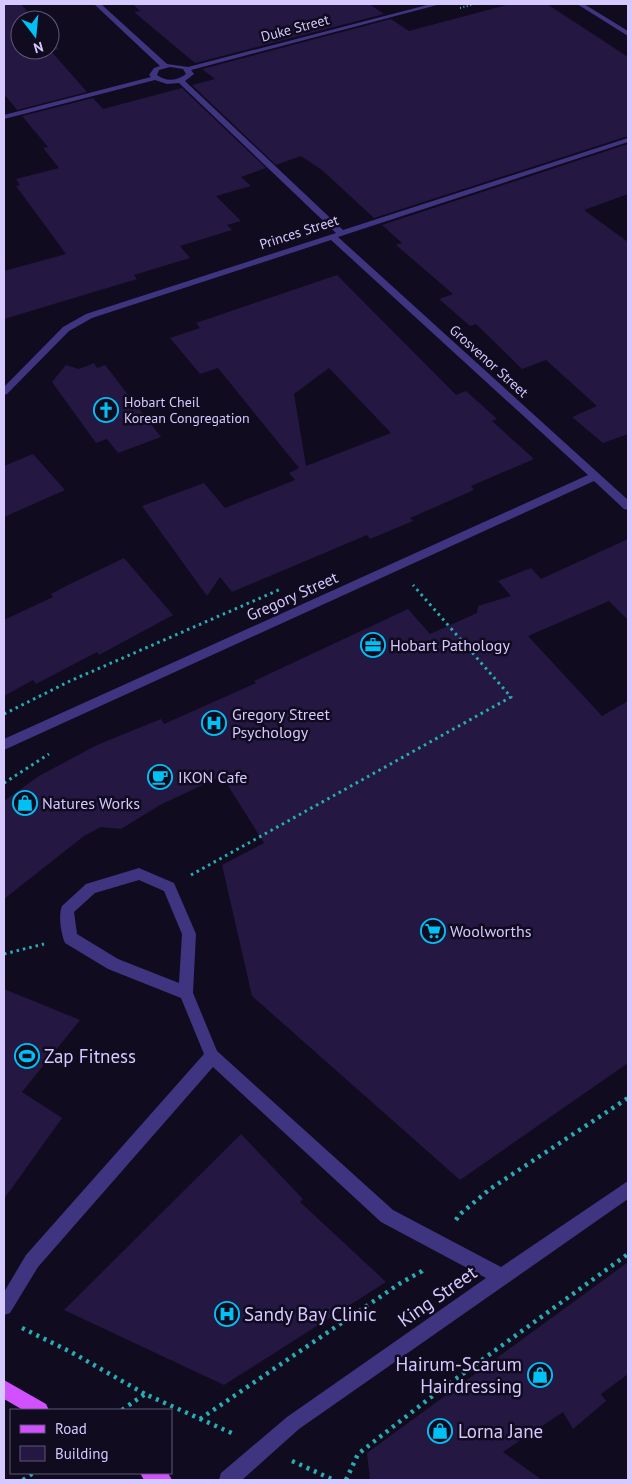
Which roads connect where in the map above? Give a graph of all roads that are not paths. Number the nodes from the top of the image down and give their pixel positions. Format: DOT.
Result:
graph roads {
  1 [pos="98,4"];
  2 [pos="438,4"];
  3 [pos="580,4"];
  4 [pos="628,34"];
  5 [pos="165,66"];
  6 [pos="188,69"];
  7 [pos="155,78"];
  8 [pos="181,80"];
  9 [pos="4,117"];
  10 [pos="628,140"];
  11 [pos="336,234"];
  12 [pos="4,392"];
  13 [pos="595,476"];
  14 [pos="628,506"];
  15 [pos="4,745"];
  16 [pos="186,993"];
  17 [pos="212,1056"];
  18 [pos="628,1189"];
  19 [pos="502,1277"];
  20 [pos="4,1307"];
  21 [pos="4,1389"];
  22 [pos="38,1409"];
  23 [pos="151,1474"];
  24 [pos="163,1480"];
  25 [pos="228,1480"];
  1 -- 5 [label="street"];
  2 -- 6 [label="street, Duke Street"];
  3 -- 4 [label="street"];
  5 -- 6 [label="street"];
  5 -- 7 [label="street"];
  6 -- 8 [label="street"];
  7 -- 8 [label="street"];
  7 -- 9 [label="street"];
  8 -- 11 [label="street, Grosvenor Street"];
  10 -- 11 [label="street, Princes Street"];
  11 -- 12 [label="street, Princes Street"];
  11 -- 13 [label="street, Grosvenor Street"];
  13 -- 14 [label="street, Grosvenor Street"];
  13 -- 15 [label="street, Gregory Street"];
  16 -- 16 [label="street"];
  16 -- 17 [label="street"];
  17 -- 19 [label="street"];
  17 -- 20 [label="street"];
  18 -- 19 [label="street, King Street"];
  19 -- 25 [label="street, King Street"];
  21 -- 22 [label="main road"];
  23 -- 24 [label="main road"];
}
